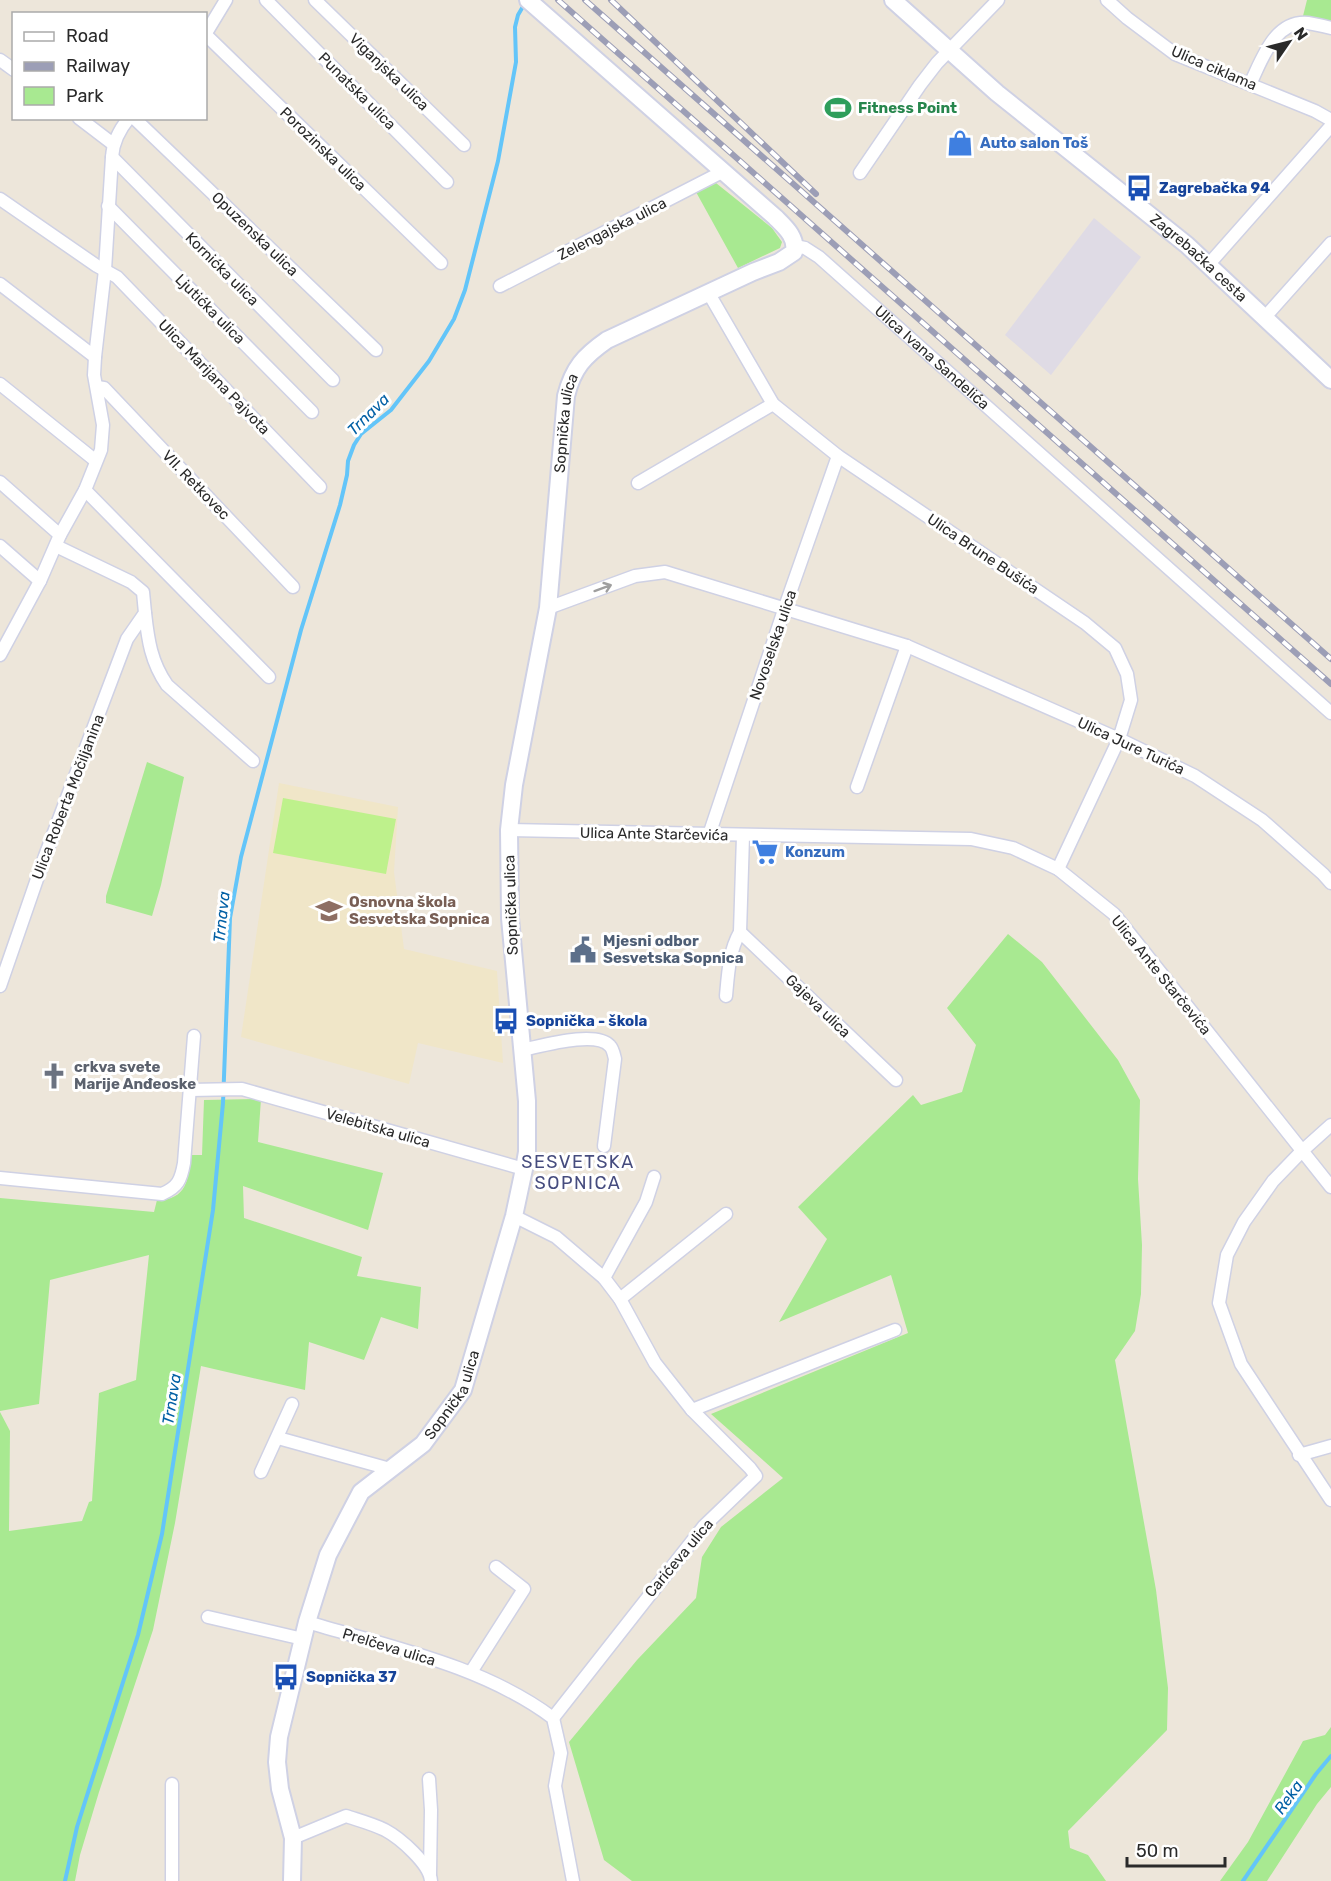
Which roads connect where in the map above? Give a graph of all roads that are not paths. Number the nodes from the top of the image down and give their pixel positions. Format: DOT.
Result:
graph roads {
  1 [pos="226,0"];
  2 [pos="266,0"];
  3 [pos="315,0"];
  4 [pos="893,0"];
  5 [pos="998,0"];
  6 [pos="1107,0"];
  7 [pos="531,3"];
  8 [pos="1331,28"];
  9 [pos="207,32"];
  10 [pos="207,35"];
  11 [pos="949,52"];
  12 [pos="1250,84"];
  13 [pos="82,120"];
  14 [pos="128,120"];
  15 [pos="136,120"];
  16 [pos="1331,120"];
  17 [pos="1331,126"];
  18 [pos="113,144"];
  19 [pos="464,145"];
  20 [pos="112,157"];
  21 [pos="724,171"];
  22 [pos="860,173"];
  23 [pos="447,182"];
  24 [pos="0,199"];
  25 [pos="108,206"];
  26 [pos="1331,243"];
  27 [pos="795,246"];
  28 [pos="441,263"];
  29 [pos="1209,264"];
  30 [pos="105,270"];
  31 [pos="0,284"];
  32 [pos="500,286"];
  33 [pos="708,292"];
  34 [pos="1265,318"];
  35 [pos="376,350"];
  36 [pos="95,357"];
  37 [pos="333,380"];
  38 [pos="1331,380"];
  39 [pos="0,384"];
  40 [pos="97,387"];
  41 [pos="773,404"];
  42 [pos="312,412"];
  43 [pos="838,456"];
  44 [pos="96,461"];
  45 [pos="0,482"];
  46 [pos="638,483"];
  47 [pos="321,487"];
  48 [pos="85,490"];
  49 [pos="58,540"];
  50 [pos="0,546"];
  51 [pos="40,581"];
  52 [pos="293,586"];
  53 [pos="785,607"];
  54 [pos="548,608"];
  55 [pos="145,613"];
  56 [pos="907,645"];
  57 [pos="0,655"];
  58 [pos="269,676"];
  59 [pos="1331,712"];
  60 [pos="1119,739"];
  61 [pos="253,761"];
  62 [pos="857,787"];
  63 [pos="508,830"];
  64 [pos="709,834"];
  65 [pos="743,836"];
  66 [pos="1058,869"];
  67 [pos="1331,884"];
  68 [pos="740,932"];
  69 [pos="0,986"];
  70 [pos="726,996"];
  71 [pos="194,1036"];
  72 [pos="522,1050"];
  73 [pos="896,1080"];
  74 [pos="190,1090"];
  75 [pos="1331,1125"];
  76 [pos="604,1146"];
  77 [pos="1302,1150"];
  78 [pos="524,1169"];
  79 [pos="654,1177"];
  80 [pos="0,1178"];
  81 [pos="1331,1186"];
  82 [pos="726,1214"];
  83 [pos="514,1216"];
  84 [pos="604,1278"];
  85 [pos="620,1299"];
  86 [pos="895,1330"];
  87 [pos="292,1404"];
  88 [pos="692,1410"];
  89 [pos="278,1438"];
  90 [pos="1331,1446"];
  91 [pos="1299,1455"];
  92 [pos="390,1469"];
  93 [pos="261,1472"];
  94 [pos="1331,1500"];
  95 [pos="496,1567"];
  96 [pos="208,1617"];
  97 [pos="307,1622"];
  98 [pos="303,1639"];
  99 [pos="471,1672"];
  100 [pos="553,1718"];
  101 [pos="429,1779"];
  102 [pos="172,1784"];
  103 [pos="293,1838"];
  104 [pos="431,1878"];
  105 [pos="172,1881"];
  106 [pos="292,1881"];
  107 [pos="573,1881"];
  1 -- 9 [label="street"];
  2 -- 23 [label="street, Punatska ulica"];
  3 -- 19 [label="street, Viganjska ulica"];
  4 -- 11 [label="street, Zagrebačka cesta"];
  5 -- 11 [label="street"];
  6 -- 12 [label="street, Ulica ciklama"];
  7 -- 21 [label="street"];
  8 -- 12 [label="street"];
  10 -- 28 [label="street, Porozinska ulica"];
  11 -- 22 [label="street"];
  11 -- 29 [label="street, Zagrebačka cesta"];
  12 -- 16 [label="street, Ulica ciklama"];
  13 -- 18 [label="street"];
  14 -- 18 [label="street"];
  15 -- 35 [label="street, Opuzenska ulica"];
  17 -- 29 [label="street"];
  18 -- 20 [label="street"];
  20 -- 25 [label="street"];
  20 -- 37 [label="street, Kornićka ulica"];
  21 -- 27 [label="street"];
  21 -- 32 [label="street, Zelengajska ulica"];
  24 -- 30 [label="street"];
  25 -- 30 [label="street"];
  25 -- 42 [label="street, Ljutićka ulica"];
  26 -- 34 [label="street"];
  27 -- 33 [label="street, Sopnička ulica"];
  27 -- 59 [label="street, Ulica Ivana Sandelića"];
  29 -- 34 [label="street, Zagrebačka cesta"];
  30 -- 36 [label="street"];
  30 -- 47 [label="street, Ulica Marijana Pajvota"];
  31 -- 36 [label="street"];
  33 -- 41 [label="street, Ulica Brune Bušića"];
  33 -- 54 [label="street, Sopnička ulica"];
  34 -- 38 [label="street, Zagrebačka cesta"];
  36 -- 40 [label="street"];
  39 -- 44 [label="street"];
  40 -- 44 [label="street"];
  40 -- 52 [label="street, VII. Retkovec"];
  41 -- 43 [label="street, Ulica Brune Bušića"];
  41 -- 46 [label="street"];
  43 -- 53 [label="street, Novoselska ulica"];
  43 -- 60 [label="street, Ulica Brune Bušića"];
  44 -- 48 [label="street"];
  45 -- 49 [label="street"];
  48 -- 49 [label="street"];
  48 -- 58 [label="street"];
  49 -- 51 [label="street"];
  49 -- 55 [label="street"];
  50 -- 51 [label="street"];
  51 -- 57 [label="street"];
  54 -- 53 [label="street, Ulica Jure Turića, one-way"];
  53 -- 56 [label="street, Ulica Jure Turića"];
  53 -- 64 [label="street, Novoselska ulica"];
  54 -- 63 [label="street, Sopnička ulica"];
  55 -- 61 [label="street"];
  55 -- 69 [label="street, Ulica Roberta Močiljanina"];
  56 -- 60 [label="street, Ulica Jure Turića"];
  56 -- 62 [label="street"];
  60 -- 66 [label="street, Ulica Brune Bušića"];
  60 -- 67 [label="street, Ulica Jure Turića"];
  63 -- 64 [label="street, Ulica Ante Starčevića"];
  63 -- 72 [label="street, Sopnička ulica"];
  64 -- 65 [label="street, Ulica Ante Starčevića"];
  65 -- 66 [label="street, Ulica Ante Starčevića"];
  65 -- 68 [label="street"];
  66 -- 77 [label="street, Ulica Ante Starčevića"];
  68 -- 70 [label="street"];
  68 -- 73 [label="street, Gajeva ulica"];
  71 -- 74 [label="street"];
  72 -- 76 [label="street"];
  72 -- 78 [label="street, Sopnička ulica"];
  74 -- 78 [label="street, Velebitska ulica"];
  74 -- 80 [label="street"];
  75 -- 77 [label="street"];
  77 -- 81 [label="street, Ulica Ante Starčevića"];
  77 -- 91 [label="street"];
  78 -- 83 [label="street, Sopnička ulica"];
  79 -- 84 [label="street"];
  82 -- 85 [label="street"];
  83 -- 84 [label="street, Carićeva ulica"];
  83 -- 92 [label="street, Sopnička ulica"];
  84 -- 85 [label="street, Carićeva ulica"];
  85 -- 88 [label="street, Carićeva ulica"];
  86 -- 88 [label="street"];
  87 -- 89 [label="street"];
  88 -- 100 [label="street, Carićeva ulica"];
  89 -- 92 [label="street"];
  89 -- 93 [label="street"];
  90 -- 91 [label="street"];
  91 -- 94 [label="street"];
  92 -- 97 [label="street, Sopnička ulica"];
  95 -- 99 [label="street"];
  96 -- 98 [label="street"];
  97 -- 98 [label="street, Sopnička ulica"];
  97 -- 99 [label="street, Prelčeva ulica"];
  98 -- 103 [label="street, Sopnička ulica"];
  99 -- 100 [label="street, Prelčeva ulica"];
  100 -- 107 [label="street"];
  101 -- 104 [label="street"];
  102 -- 105 [label="street"];
  103 -- 104 [label="street"];
  103 -- 106 [label="street, Sopnička ulica"];
}
